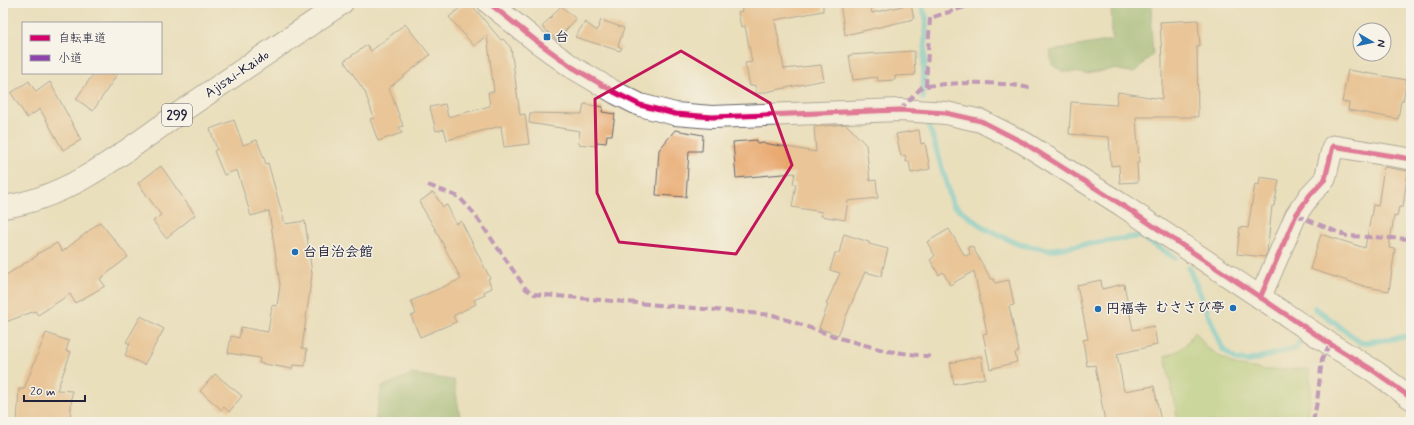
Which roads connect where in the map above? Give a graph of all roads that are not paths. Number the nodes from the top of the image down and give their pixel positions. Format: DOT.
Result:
graph roads {
  1 [pos="342,3"];
  2 [pos="489,3"];
  3 [pos="1411,159"];
  4 [pos="3,207"];
  5 [pos="1260,298"];
  6 [pos="1411,398"];
  1 -- 4 [label="main road, Ajisai-Kaido / 299"];
  2 -- 5 [label="main road"];
  3 -- 5 [label="street"];
  5 -- 6 [label="main road"];
}
